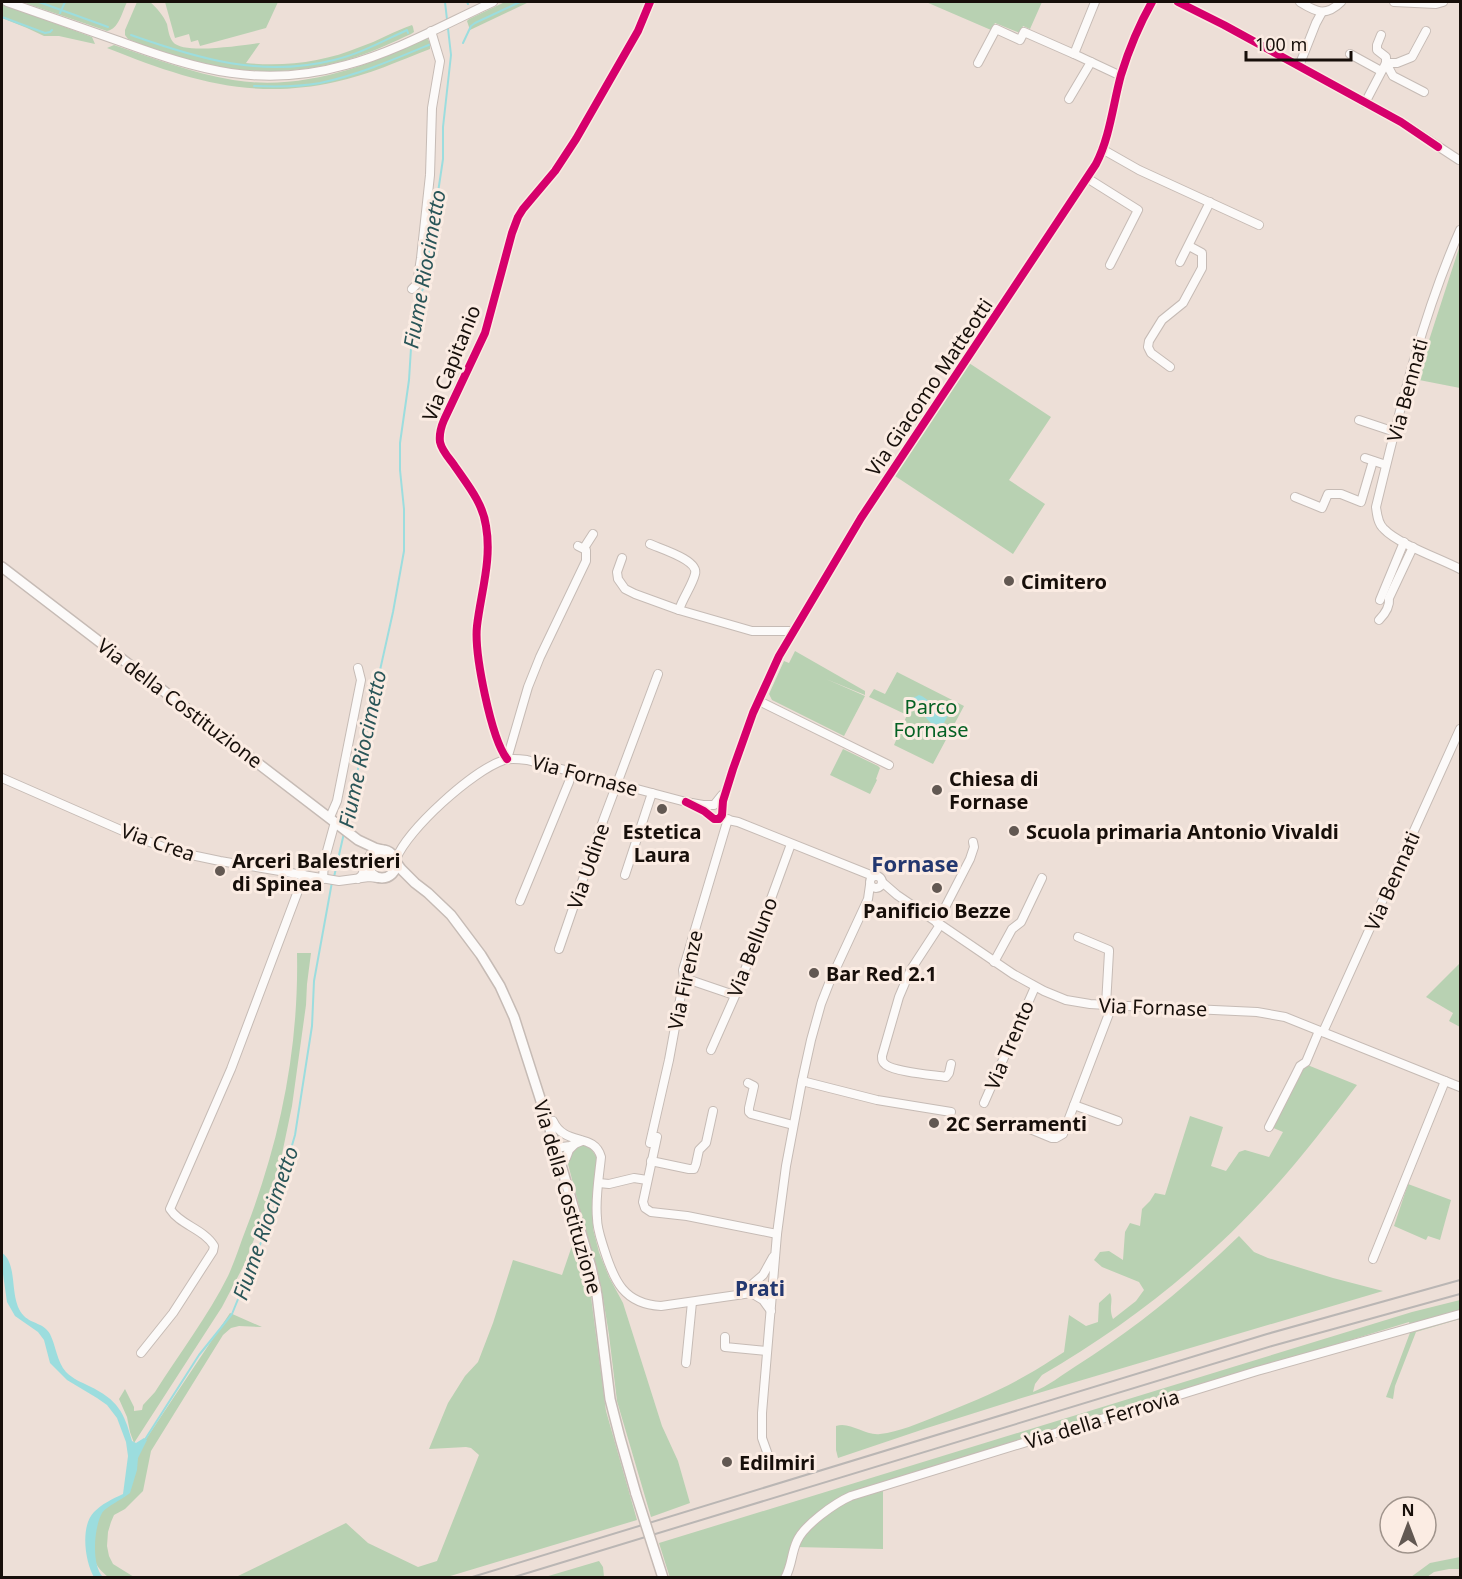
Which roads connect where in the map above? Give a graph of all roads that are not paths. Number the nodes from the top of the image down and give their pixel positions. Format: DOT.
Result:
graph roads {
  1 [pos="7,2"];
  2 [pos="493,2"];
  3 [pos="650,2"];
  4 [pos="1095,2"];
  5 [pos="1152,2"];
  6 [pos="1178,2"];
  7 [pos="1300,2"];
  8 [pos="1341,2"];
  9 [pos="1394,2"];
  10 [pos="1443,2"];
  11 [pos="1322,12"];
  12 [pos="431,31"];
  13 [pos="1426,31"];
  14 [pos="1381,35"];
  15 [pos="1074,54"];
  16 [pos="1350,54"];
  17 [pos="1091,62"];
  18 [pos="978,63"];
  19 [pos="1386,63"];
  20 [pos="1299,66"];
  21 [pos="1381,71"];
  22 [pos="1121,76"];
  23 [pos="1424,92"];
  24 [pos="1069,99"];
  25 [pos="1365,103"];
  26 [pos="1102,149"];
  27 [pos="1460,158"];
  28 [pos="1087,178"];
  29 [pos="1210,202"];
  30 [pos="1259,225"];
  31 [pos="1461,230"];
  32 [pos="1189,246"];
  33 [pos="1180,262"];
  34 [pos="1110,265"];
  35 [pos="412,289"];
  36 [pos="1170,367"];
  37 [pos="1359,420"];
  38 [pos="1395,432"];
  39 [pos="1386,465"];
  40 [pos="1295,497"];
  41 [pos="1361,502"];
  42 [pos="1376,507"];
  43 [pos="593,534"];
  44 [pos="1404,542"];
  45 [pos="650,544"];
  46 [pos="1413,547"];
  47 [pos="622,558"];
  48 [pos="2,567"];
  49 [pos="1461,568"];
  50 [pos="1380,600"];
  51 [pos="679,610"];
  52 [pos="1379,620"];
  53 [pos="794,631"];
  54 [pos="358,668"];
  55 [pos="658,674"];
  56 [pos="759,701"];
  57 [pos="1461,729"];
  58 [pos="507,759"];
  59 [pos="889,765"];
  60 [pos="572,771"];
  61 [pos="2,778"];
  62 [pos="617,783"];
  63 [pos="652,793"];
  64 [pos="686,802"];
  65 [pos="717,807"];
  66 [pos="708,814"];
  67 [pos="719,819"];
  68 [pos="728,819"];
  69 [pos="335,821"];
  70 [pos="738,822"];
  71 [pos="354,836"];
  72 [pos="973,842"];
  73 [pos="406,843"];
  74 [pos="791,844"];
  75 [pos="385,850"];
  76 [pos="369,860"];
  77 [pos="396,860"];
  78 [pos="304,875"];
  79 [pos="625,875"];
  80 [pos="382,878"];
  81 [pos="1042,878"];
  82 [pos="324,879"];
  83 [pos="358,879"];
  84 [pos="415,883"];
  85 [pos="875,883"];
  86 [pos="520,902"];
  87 [pos="939,924"];
  88 [pos="1078,937"];
  89 [pos="559,949"];
  90 [pos="994,962"];
  91 [pos="684,978"];
  92 [pos="1035,987"];
  93 [pos="734,995"];
  94 [pos="1109,1006"];
  95 [pos="1321,1032"];
  96 [pos="711,1050"];
  97 [pos="951,1064"];
  98 [pos="802,1081"];
  99 [pos="1445,1081"];
  100 [pos="535,1082"];
  101 [pos="748,1083"];
  102 [pos="1461,1087"];
  103 [pos="984,1103"];
  104 [pos="1074,1105"];
  105 [pos="712,1111"];
  106 [pos="951,1112"];
  107 [pos="553,1121"];
  108 [pos="1118,1121"];
  109 [pos="1013,1122"];
  110 [pos="794,1125"];
  111 [pos="1269,1126"];
  112 [pos="657,1137"];
  113 [pos="573,1142"];
  114 [pos="650,1143"];
  115 [pos="558,1145"];
  116 [pos="566,1158"];
  117 [pos="651,1161"];
  118 [pos="647,1180"];
  119 [pos="599,1183"];
  120 [pos="574,1208"];
  121 [pos="777,1234"];
  122 [pos="776,1251"];
  123 [pos="1373,1259"];
  124 [pos="773,1288"];
  125 [pos="751,1290"];
  126 [pos="692,1302"];
  127 [pos="771,1311"];
  128 [pos="1461,1314"];
  129 [pos="724,1337"];
  130 [pos="766,1351"];
  131 [pos="141,1353"];
  132 [pos="686,1363"];
  133 [pos="772,1466"];
  134 [pos="663,1578"];
  135 [pos="785,1578"];
  1 -- 12 [label="street"];
  2 -- 12 [label="street"];
  3 -- 58 [label="street, Via Capitanio"];
  4 -- 15 [label="street"];
  5 -- 22 [label="street, Via Giacomo Matteotti"];
  6 -- 20 [label="street"];
  7 -- 11 [label="street"];
  8 -- 11 [label="street"];
  9 -- 10 [label="street"];
  11 -- 20 [label="street"];
  12 -- 35 [label="street"];
  13 -- 19 [label="street"];
  14 -- 19 [label="street"];
  15 -- 17 [label="street"];
  15 -- 18 [label="street"];
  16 -- 21 [label="street"];
  17 -- 22 [label="street"];
  17 -- 24 [label="street"];
  19 -- 21 [label="street"];
  19 -- 23 [label="street"];
  20 -- 25 [label="street"];
  21 -- 25 [label="street"];
  22 -- 26 [label="street, Via Giacomo Matteotti"];
  25 -- 27 [label="street"];
  26 -- 28 [label="street, Via Giacomo Matteotti"];
  26 -- 29 [label="street"];
  28 -- 34 [label="street"];
  28 -- 53 [label="street, Via Giacomo Matteotti"];
  29 -- 30 [label="street"];
  29 -- 32 [label="street"];
  31 -- 38 [label="street, Via Bennati"];
  32 -- 33 [label="street"];
  32 -- 36 [label="street"];
  37 -- 38 [label="street"];
  38 -- 39 [label="street, Via Bennati"];
  39 -- 41 [label="street"];
  39 -- 42 [label="street, Via Bennati"];
  40 -- 41 [label="street"];
  41 -- 42 [label="street"];
  42 -- 44 [label="street"];
  43 -- 58 [label="street"];
  44 -- 46 [label="street"];
  44 -- 50 [label="street"];
  45 -- 51 [label="street"];
  46 -- 49 [label="street"];
  46 -- 52 [label="street"];
  47 -- 51 [label="street"];
  48 -- 69 [label="main road, Via della Costituzione"];
  51 -- 53 [label="street"];
  53 -- 56 [label="street, Via Giacomo Matteotti"];
  54 -- 69 [label="street"];
  55 -- 62 [label="street, Via Udine"];
  56 -- 59 [label="street"];
  56 -- 65 [label="street, Via Giacomo Matteotti"];
  57 -- 95 [label="street, Via Bennati"];
  58 -- 60 [label="street, Via Fornase"];
  58 -- 73 [label="street, Via Fornase"];
  60 -- 62 [label="street, Via Fornase"];
  60 -- 86 [label="street"];
  61 -- 78 [label="street, Via Crea"];
  62 -- 63 [label="street, Via Fornase"];
  62 -- 89 [label="street, Via Udine"];
  63 -- 64 [label="street, Via Fornase"];
  63 -- 79 [label="street"];
  64 -- 65 [label="street, Via Fornase"];
  64 -- 66 [label="street, Via Fornase"];
  65 -- 66 [label="street"];
  65 -- 67 [label="street"];
  65 -- 70 [label="street, Via Fornase"];
  66 -- 67 [label="street, Via Fornase"];
  67 -- 68 [label="street, Via Fornase"];
  68 -- 70 [label="street, Via Fornase"];
  68 -- 91 [label="street, Via Firenze"];
  69 -- 71 [label="main road, Via della Costituzione"];
  69 -- 82 [label="street"];
  70 -- 74 [label="street, Via Fornase"];
  71 -- 75 [label="main road, Via della Costituzione"];
  71 -- 76 [label="main road, Via della Costituzione"];
  72 -- 87 [label="street"];
  73 -- 75 [label="street"];
  73 -- 77 [label="street, Via Fornase"];
  74 -- 85 [label="street, Via Fornase"];
  74 -- 93 [label="street, Via Belluno"];
  75 -- 76 [label="main road"];
  75 -- 77 [label="main road"];
  76 -- 80 [label="main road"];
  76 -- 83 [label="street"];
  77 -- 80 [label="main road"];
  77 -- 84 [label="main road, Via della Costituzione"];
  78 -- 82 [label="street, Via Crea"];
  78 -- 131 [label="street"];
  80 -- 83 [label="street, Via Crea"];
  80 -- 84 [label="main road"];
  81 -- 90 [label="street"];
  82 -- 83 [label="street, Via Crea"];
  84 -- 100 [label="main road, Via della Costituzione"];
  85 -- 87 [label="street, Via Fornase"];
  85 -- 98 [label="street"];
  87 -- 90 [label="street, Via Fornase"];
  87 -- 97 [label="street"];
  88 -- 94 [label="street"];
  90 -- 92 [label="street, Via Fornase"];
  91 -- 93 [label="street"];
  91 -- 114 [label="street, Via Firenze"];
  92 -- 94 [label="street, Via Fornase"];
  92 -- 103 [label="street, Via Trento"];
  93 -- 96 [label="street, Via Belluno"];
  94 -- 95 [label="street, Via Fornase"];
  94 -- 104 [label="street"];
  95 -- 99 [label="street, Via Fornase"];
  95 -- 111 [label="street"];
  98 -- 106 [label="street"];
  98 -- 110 [label="street"];
  99 -- 102 [label="street, Via Fornase"];
  99 -- 123 [label="street"];
  100 -- 107 [label="main road"];
  100 -- 115 [label="main road, Via della Costituzione"];
  101 -- 110 [label="street"];
  104 -- 108 [label="street"];
  104 -- 109 [label="street"];
  105 -- 117 [label="street"];
  107 -- 113 [label="street"];
  110 -- 121 [label="street"];
  112 -- 117 [label="street"];
  113 -- 115 [label="street"];
  113 -- 116 [label="street"];
  113 -- 119 [label="street"];
  115 -- 120 [label="main road, Via della Costituzione"];
  116 -- 120 [label="main road"];
  117 -- 118 [label="street"];
  118 -- 119 [label="street"];
  118 -- 121 [label="street"];
  119 -- 126 [label="street"];
  120 -- 134 [label="main road, Via della Costituzione, bridge"];
  121 -- 122 [label="street"];
  122 -- 124 [label="street"];
  122 -- 125 [label="street"];
  124 -- 125 [label="street"];
  124 -- 127 [label="street"];
  125 -- 126 [label="street"];
  125 -- 127 [label="street"];
  126 -- 132 [label="street"];
  127 -- 130 [label="street"];
  128 -- 135 [label="street, Via della Ferrovia"];
  129 -- 130 [label="street"];
  130 -- 133 [label="street"];
}
